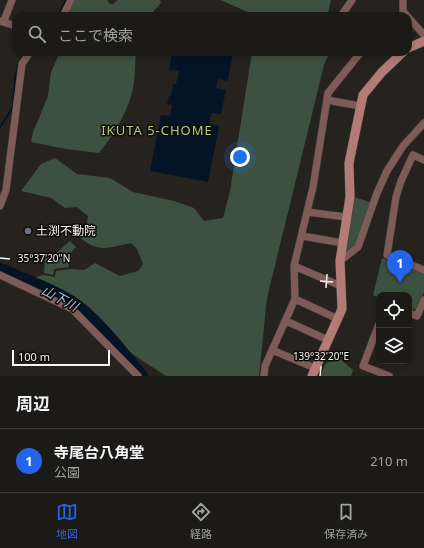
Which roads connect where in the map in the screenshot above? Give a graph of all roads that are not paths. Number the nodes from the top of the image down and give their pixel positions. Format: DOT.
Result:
graph roads {
  1 [pos="12,0"];
  2 [pos="72,0"];
  3 [pos="352,0"];
  4 [pos="403,0"];
  5 [pos="65,12"];
  6 [pos="344,12"];
  7 [pos="404,12"];
  8 [pos="2,21"];
  9 [pos="412,23"];
  10 [pos="12,25"];
  11 [pos="424,35"];
  12 [pos="424,41"];
  13 [pos="412,46"];
  14 [pos="27,56"];
  15 [pos="358,56"];
  16 [pos="399,56"];
  17 [pos="327,100"];
  18 [pos="360,106"];
  19 [pos="424,123"];
  20 [pos="424,160"];
  21 [pos="0,206"];
  22 [pos="308,212"];
  23 [pos="346,217"];
  24 [pos="302,236"];
  25 [pos="343,243"];
  26 [pos="340,261"];
  27 [pos="294,266"];
  28 [pos="424,270"];
  29 [pos="0,275"];
  30 [pos="341,286"];
  31 [pos="295,300"];
  32 [pos="424,300"];
  33 [pos="412,314"];
  34 [pos="338,319"];
  35 [pos="286,321"];
  36 [pos="377,328"];
  37 [pos="328,340"];
  38 [pos="272,350"];
  39 [pos="314,372"];
  40 [pos="138,376"];
  41 [pos="264,376"];
  42 [pos="389,376"];
  1 -- 8 [label="street"];
  2 -- 5 [label="street"];
  3 -- 6 [label="street"];
  4 -- 7 [label="street"];
  8 -- 10 [label="street"];
  9 -- 11 [label="street"];
  12 -- 13 [label="street"];
  14 -- 21 [label="street"];
  15 -- 17 [label="street"];
  16 -- 18 [label="street"];
  17 -- 18 [label="street"];
  17 -- 22 [label="street"];
  18 -- 23 [label="street"];
  19 -- 26 [label="street"];
  20 -- 28 [label="street"];
  22 -- 23 [label="street"];
  22 -- 24 [label="street"];
  23 -- 25 [label="street"];
  24 -- 25 [label="street"];
  24 -- 27 [label="street"];
  25 -- 26 [label="street"];
  26 -- 30 [label="street"];
  27 -- 30 [label="street"];
  27 -- 31 [label="street"];
  29 -- 40 [label="street"];
  30 -- 34 [label="street"];
  31 -- 34 [label="street"];
  31 -- 35 [label="street"];
  32 -- 33 [label="street"];
  34 -- 37 [label="street"];
  35 -- 37 [label="street"];
  35 -- 38 [label="street"];
  36 -- 42 [label="street"];
  37 -- 39 [label="street"];
  38 -- 39 [label="street"];
  38 -- 41 [label="street"];
}
